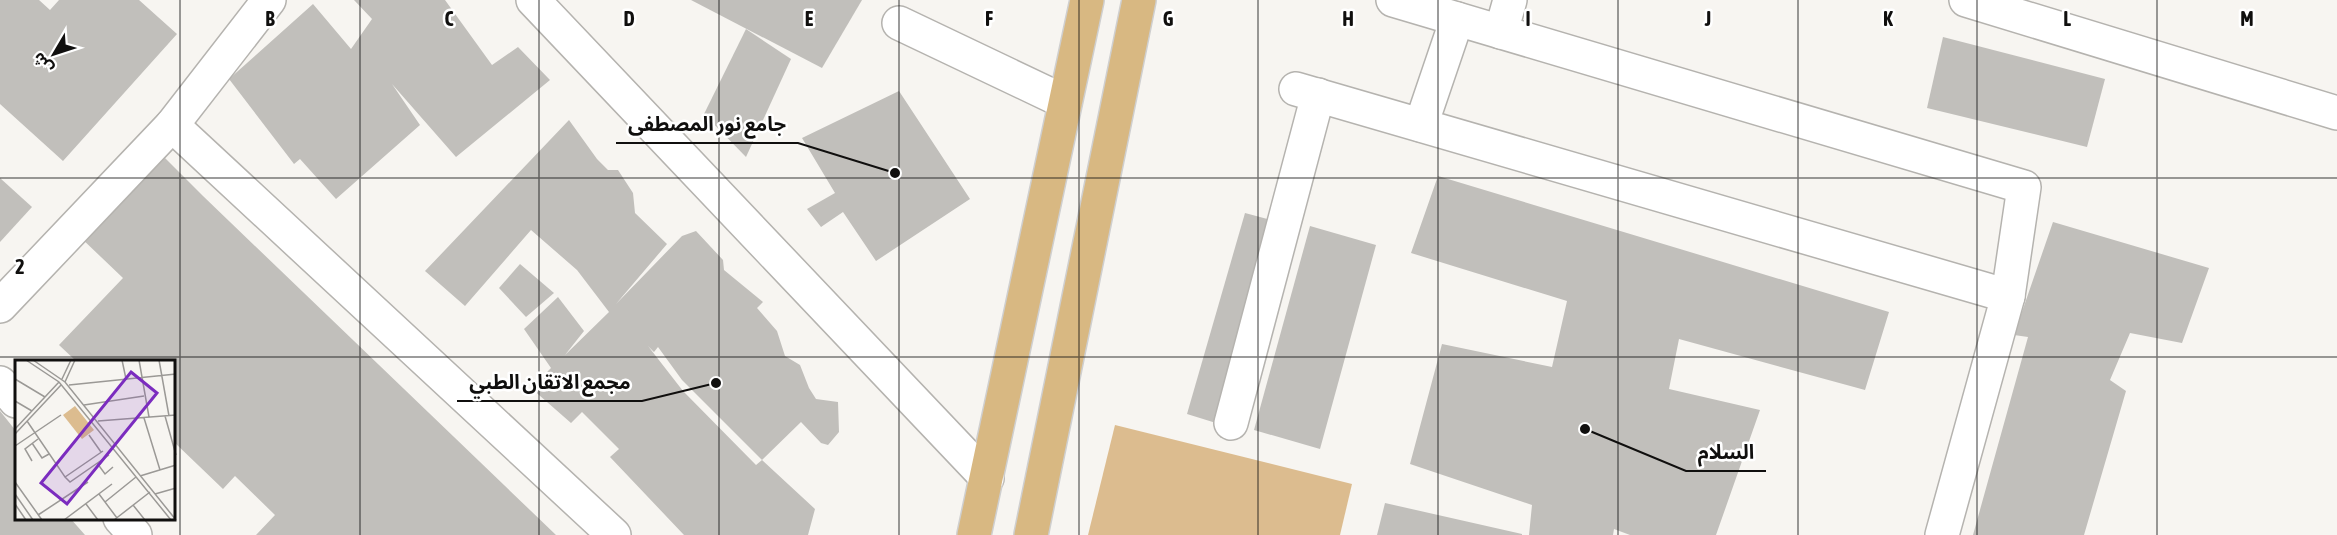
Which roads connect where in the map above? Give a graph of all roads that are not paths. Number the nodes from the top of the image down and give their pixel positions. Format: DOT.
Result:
graph roads {
  1 [pos="269,0"];
  2 [pos="533,0"];
  3 [pos="1087,0"];
  4 [pos="1139,0"];
  5 [pos="1393,0"];
  6 [pos="1510,0"];
  7 [pos="1966,0"];
  8 [pos="1457,19"];
  9 [pos="899,23"];
  10 [pos="1501,32"];
  11 [pos="1065,102"];
  12 [pos="2337,113"];
  13 [pos="172,125"];
  14 [pos="1421,125"];
  15 [pos="2008,296"];
  16 [pos="0,306"];
  17 [pos="0,382"];
  18 [pos="15,400"];
  19 [pos="1231,423"];
  20 [pos="987,478"];
  21 [pos="121,520"];
  22 [pos="135,535"];
  23 [pos="614,535"];
  24 [pos="974,535"];
  25 [pos="1031,535"];
  26 [pos="1941,535"];
  1 -- 13 [label="street"];
  2 -- 20 [label="street"];
  3 -- 11 [label="main road"];
  4 -- 25 [label="main road"];
  5 -- 8 [label="street"];
  6 -- 10 [label="street"];
  7 -- 12 [label="street"];
  8 -- 10 [label="street"];
  8 -- 14 [label="street"];
  9 -- 11 [label="street"];
  10 -- 15 [label="street"];
  11 -- 20 [label="main road"];
  13 -- 16 [label="street"];
  13 -- 23 [label="street"];
  14 -- 15 [label="street"];
  14 -- 19 [label="street"];
  15 -- 26 [label="street"];
  17 -- 18 [label="street"];
  20 -- 24 [label="main road"];
  21 -- 22 [label="street"];
}
